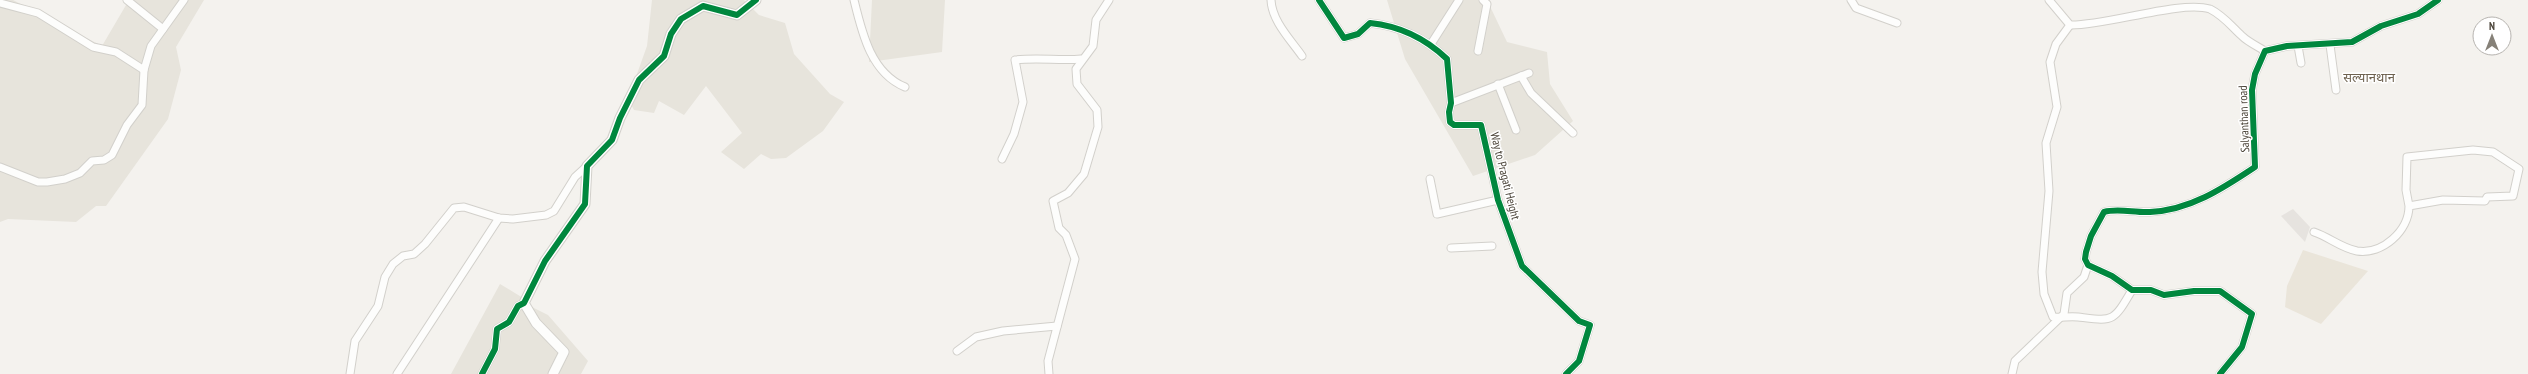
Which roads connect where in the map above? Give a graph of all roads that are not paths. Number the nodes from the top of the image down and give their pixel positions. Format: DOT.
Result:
graph roads {
  1 [pos="127,0"];
  2 [pos="184,0"];
  3 [pos="756,0"];
  4 [pos="854,0"];
  5 [pos="1109,0"];
  6 [pos="1271,0"];
  7 [pos="1319,0"];
  8 [pos="1459,0"];
  9 [pos="1483,0"];
  10 [pos="1850,0"];
  11 [pos="2049,0"];
  12 [pos="2438,0"];
  13 [pos="0,3"];
  14 [pos="704,3"];
  15 [pos="1897,23"];
  16 [pos="2070,25"];
  17 [pos="163,28"];
  18 [pos="1431,44"];
  19 [pos="2330,45"];
  20 [pos="2298,46"];
  21 [pos="1478,51"];
  22 [pos="2265,51"];
  23 [pos="1302,56"];
  24 [pos="1081,59"];
  25 [pos="2301,63"];
  26 [pos="144,70"];
  27 [pos="1529,73"];
  28 [pos="1521,76"];
  29 [pos="1498,84"];
  30 [pos="905,87"];
  31 [pos="2336,90"];
  32 [pos="1451,103"];
  33 [pos="1516,130"];
  34 [pos="1573,132"];
  35 [pos="1002,159"];
  36 [pos="587,166"];
  37 [pos="0,167"];
  38 [pos="1430,179"];
  39 [pos="1498,200"];
  40 [pos="2409,206"];
  41 [pos="499,218"];
  42 [pos="2314,232"];
  43 [pos="1492,246"];
  44 [pos="1451,248"];
  45 [pos="2088,265"];
  46 [pos="2132,290"];
  47 [pos="524,303"];
  48 [pos="2059,318"];
  49 [pos="1057,326"];
  50 [pos="957,351"];
  51 [pos="350,374"];
  52 [pos="397,374"];
  53 [pos="482,374"];
  54 [pos="553,374"];
  55 [pos="1049,374"];
  56 [pos="1566,374"];
  57 [pos="2012,374"];
  58 [pos="2220,374"];
  1 -- 17 [label="street"];
  2 -- 17 [label="street"];
  3 -- 14 [label="street"];
  4 -- 30 [label="street"];
  5 -- 24 [label="street"];
  6 -- 23 [label="street"];
  7 -- 18 [label="street, Way to Pragati Height"];
  8 -- 18 [label="street"];
  9 -- 21 [label="street"];
  10 -- 15 [label="street"];
  11 -- 16 [label="street"];
  12 -- 19 [label="street"];
  13 -- 26 [label="street"];
  14 -- 36 [label="street"];
  16 -- 22 [label="street"];
  16 -- 48 [label="street"];
  17 -- 26 [label="street"];
  18 -- 32 [label="street, Way to Pragati Height"];
  19 -- 20 [label="street"];
  19 -- 31 [label="street"];
  20 -- 22 [label="street"];
  20 -- 25 [label="street"];
  22 -- 45 [label="street, Salyanthan road"];
  24 -- 35 [label="street"];
  24 -- 49 [label="street"];
  26 -- 37 [label="street"];
  27 -- 28 [label="street"];
  28 -- 29 [label="street"];
  28 -- 34 [label="street"];
  29 -- 32 [label="street"];
  29 -- 33 [label="street"];
  32 -- 39 [label="street, Way to Pragati Height"];
  36 -- 41 [label="street"];
  36 -- 47 [label="street"];
  38 -- 39 [label="street"];
  39 -- 56 [label="street, Way to Pragati Height"];
  40 -- 40 [label="street"];
  40 -- 42 [label="street"];
  41 -- 51 [label="street"];
  41 -- 52 [label="street"];
  43 -- 44 [label="street"];
  45 -- 46 [label="street"];
  45 -- 48 [label="street"];
  46 -- 48 [label="street"];
  46 -- 58 [label="street"];
  47 -- 53 [label="street"];
  47 -- 54 [label="street"];
  48 -- 57 [label="street"];
  49 -- 50 [label="street"];
  49 -- 55 [label="street"];
}
